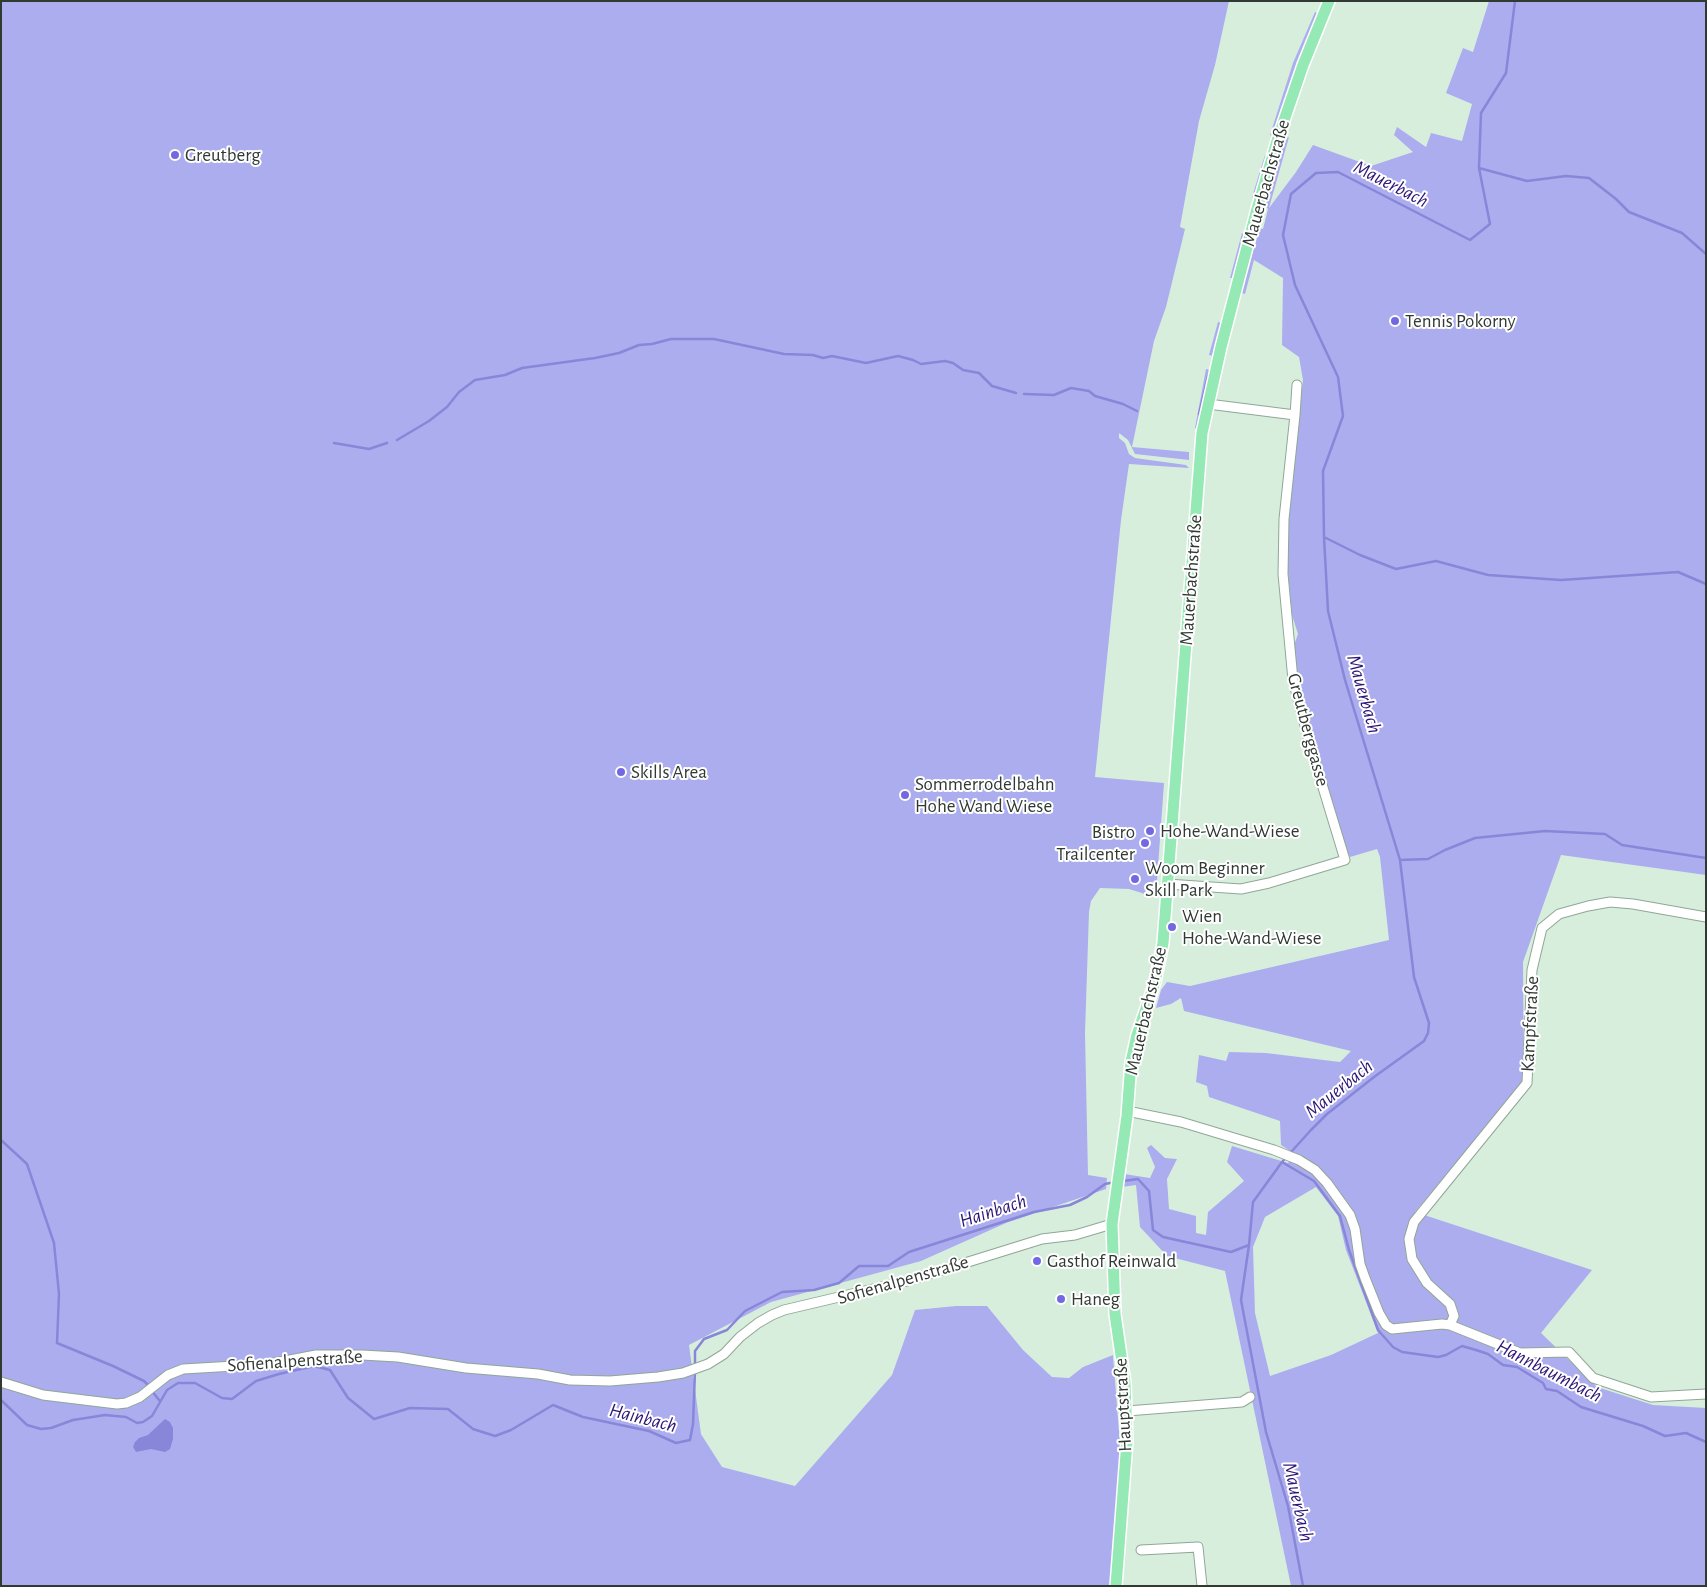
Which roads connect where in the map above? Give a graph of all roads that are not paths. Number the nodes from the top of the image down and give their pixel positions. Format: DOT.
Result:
graph roads {
  1 [pos="1329,1"];
  2 [pos="1298,385"];
  3 [pos="1208,404"];
  4 [pos="1295,415"];
  5 [pos="1167,884"];
  6 [pos="1706,917"];
  7 [pos="1127,1111"];
  8 [pos="1112,1224"];
  9 [pos="1450,1325"];
  10 [pos="1,1382"];
  11 [pos="1706,1394"];
  12 [pos="1250,1398"];
  13 [pos="1127,1411"];
  14 [pos="1142,1550"];
  15 [pos="1116,1586"];
  16 [pos="1202,1586"];
  1 -- 3 [label="main road, Mauerbachstraße"];
  2 -- 4 [label="street, Greutberggasse"];
  3 -- 4 [label="street"];
  3 -- 5 [label="main road, Mauerbachstraße"];
  4 -- 5 [label="street, Greutberggasse"];
  5 -- 7 [label="main road, Mauerbachstraße"];
  6 -- 9 [label="street, Kampfstraße"];
  7 -- 8 [label="main road, Mauerbachstraße"];
  7 -- 9 [label="street"];
  8 -- 10 [label="street, Sofienalpenstraße"];
  8 -- 13 [label="main road, Hauptstraße"];
  9 -- 11 [label="street"];
  12 -- 13 [label="street"];
  13 -- 15 [label="main road, Hauptstraße"];
  14 -- 16 [label="street"];
}
